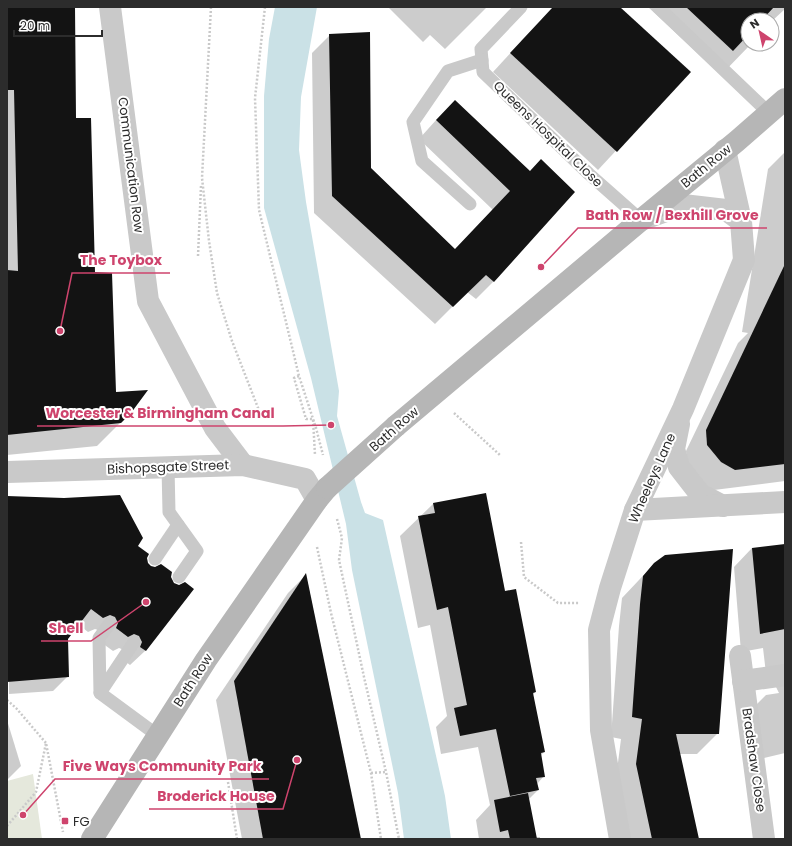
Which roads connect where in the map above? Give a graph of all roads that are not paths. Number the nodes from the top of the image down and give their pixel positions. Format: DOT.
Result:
graph roads {
  1 [pos="110,7"];
  2 [pos="521,7"];
  3 [pos="658,7"];
  4 [pos="482,60"];
  5 [pos="785,98"];
  6 [pos="769,113"];
  7 [pos="726,150"];
  8 [pos="470,204"];
  9 [pos="641,220"];
  10 [pos="741,221"];
  11 [pos="683,409"];
  12 [pos="243,465"];
  13 [pos="168,467"];
  14 [pos="7,472"];
  15 [pos="322,494"];
  16 [pos="785,502"];
  17 [pos="723,506"];
  18 [pos="635,510"];
  19 [pos="178,525"];
  20 [pos="155,559"];
  21 [pos="179,577"];
  22 [pos="110,623"];
  23 [pos="134,642"];
  24 [pos="740,656"];
  25 [pos="785,676"];
  26 [pos="743,680"];
  27 [pos="100,693"];
  28 [pos="157,735"];
  29 [pos="92,839"];
  30 [pos="620,839"];
  31 [pos="764,839"];
  1 -- 12 [label="street, Communication Row"];
  2 -- 4 [label="lane"];
  3 -- 6 [label="lane"];
  4 -- 8 [label="lane"];
  4 -- 9 [label="lane, Queens Hospital Close"];
  5 -- 6 [label="main road, Bath Row"];
  6 -- 7 [label="main road, Bath Row"];
  7 -- 9 [label="main road, Bath Row"];
  7 -- 10 [label="street, Wheeleys Lane"];
  9 -- 10 [label="street"];
  9 -- 15 [label="main road, Bath Row, bridge"];
  10 -- 11 [label="street, Wheeleys Lane"];
  11 -- 17 [label="street"];
  11 -- 18 [label="street, Wheeleys Lane"];
  12 -- 13 [label="street, Bishopsgate Street"];
  12 -- 15 [label="street, Bishopsgate Street"];
  13 -- 14 [label="street, Bishopsgate Street"];
  13 -- 19 [label="lane"];
  15 -- 28 [label="main road, Bath Row"];
  16 -- 17 [label="street"];
  17 -- 18 [label="street"];
  18 -- 30 [label="street, Wheeleys Lane"];
  19 -- 20 [label="lane"];
  19 -- 21 [label="lane"];
  22 -- 27 [label="lane"];
  23 -- 27 [label="lane"];
  24 -- 26 [label="street, Bradshaw Close"];
  25 -- 26 [label="street"];
  26 -- 31 [label="street, Bradshaw Close"];
  27 -- 28 [label="lane"];
  28 -- 29 [label="main road, Bath Row"];
}
